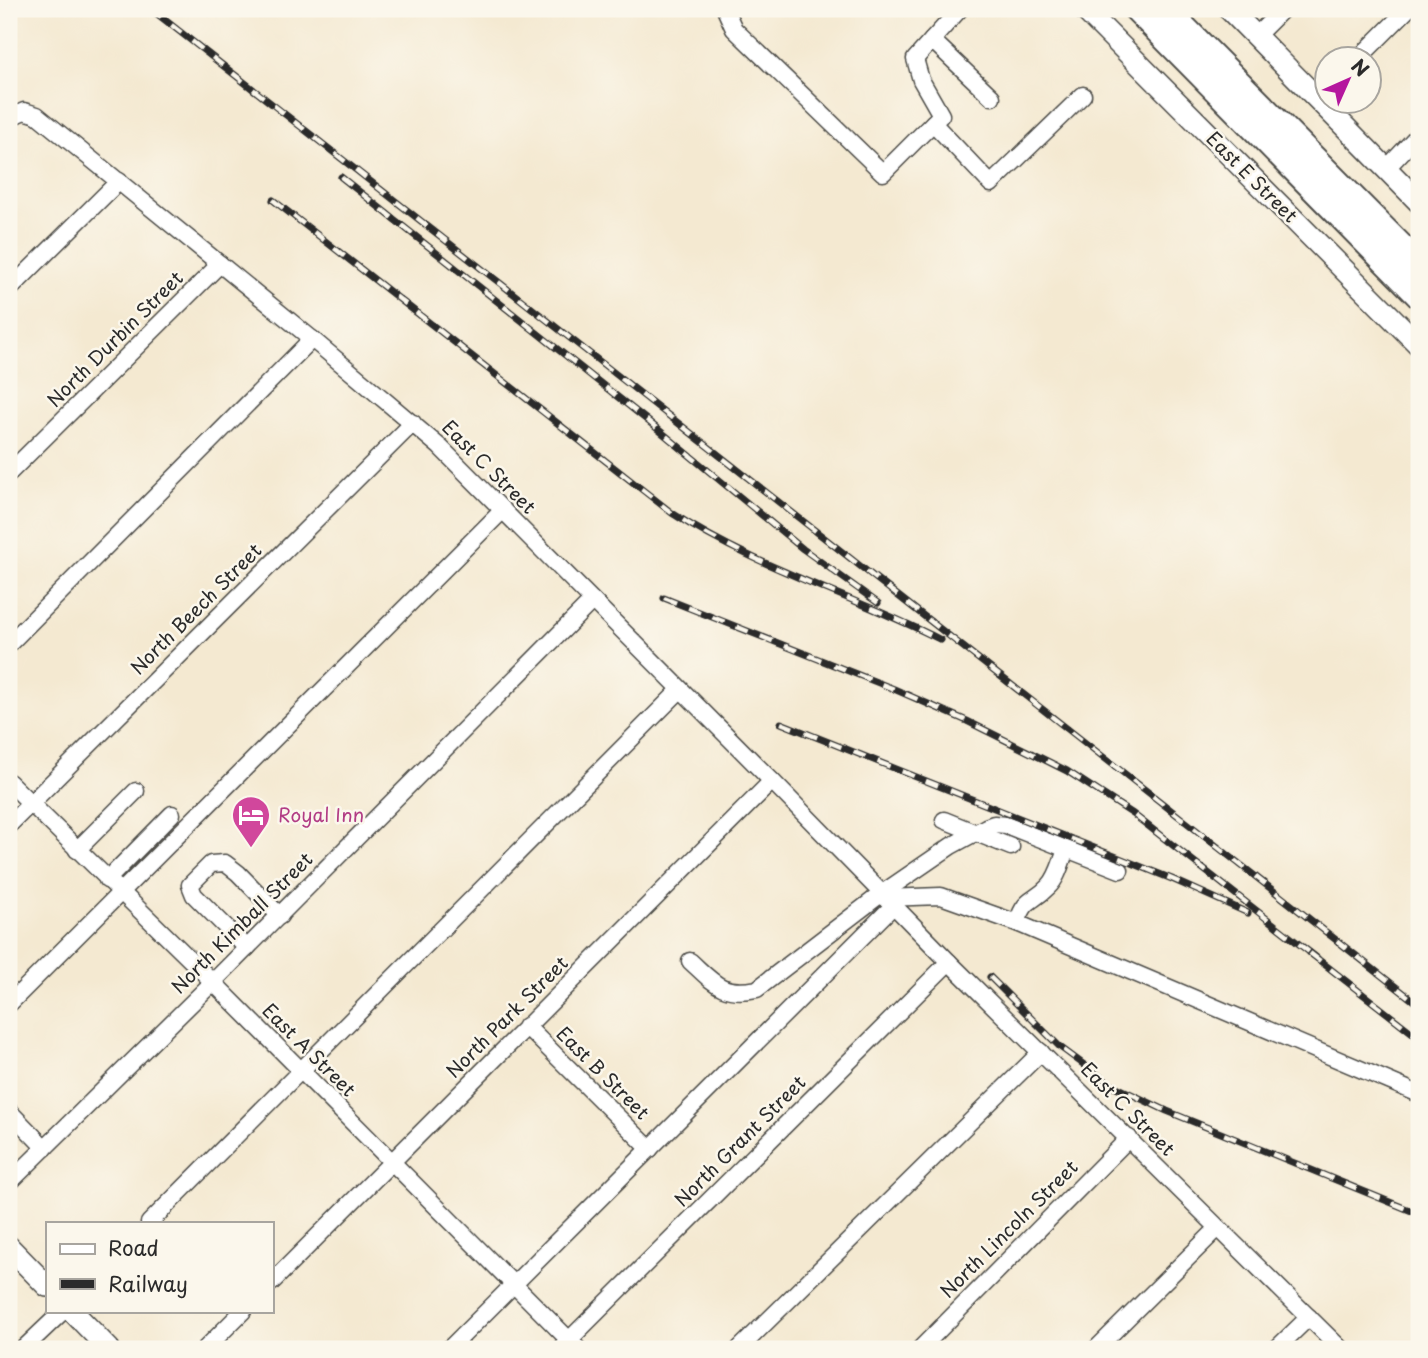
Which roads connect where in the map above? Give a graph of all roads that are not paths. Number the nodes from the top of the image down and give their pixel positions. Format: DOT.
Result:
graph roads {
  1 [pos="724,9"];
  2 [pos="960,9"];
  3 [pos="1084,9"];
  4 [pos="1136,9"];
  5 [pos="1166,9"];
  6 [pos="1229,9"];
  7 [pos="1283,9"];
  8 [pos="1408,9"];
  9 [pos="1256,36"];
  10 [pos="932,40"];
  11 [pos="1371,46"];
  12 [pos="1312,86"];
  13 [pos="1083,95"];
  14 [pos="992,97"];
  15 [pos="16,114"];
  16 [pos="1340,116"];
  17 [pos="933,123"];
  18 [pos="1419,134"];
  19 [pos="1386,169"];
  20 [pos="119,181"];
  21 [pos="1419,202"];
  22 [pos="220,264"];
  23 [pos="1419,264"];
  24 [pos="9,290"];
  25 [pos="1419,296"];
  26 [pos="312,339"];
  27 [pos="1419,345"];
  28 [pos="413,423"];
  29 [pos="9,473"];
  30 [pos="503,510"];
  31 [pos="592,601"];
  32 [pos="9,644"];
  33 [pos="680,690"];
  34 [pos="772,781"];
  35 [pos="9,782"];
  36 [pos="136,791"];
  37 [pos="30,803"];
  38 [pos="172,814"];
  39 [pos="944,820"];
  40 [pos="9,825"];
  41 [pos="975,833"];
  42 [pos="1011,847"];
  43 [pos="77,850"];
  44 [pos="1066,850"];
  45 [pos="1119,870"];
  46 [pos="107,880"];
  47 [pos="120,893"];
  48 [pos="886,900"];
  49 [pos="280,916"];
  50 [pos="1017,923"];
  51 [pos="247,948"];
  52 [pos="690,961"];
  53 [pos="949,962"];
  54 [pos="213,982"];
  55 [pos="9,1004"];
  56 [pos="526,1026"];
  57 [pos="1041,1052"];
  58 [pos="299,1071"];
  59 [pos="1419,1094"];
  60 [pos="9,1111"];
  61 [pos="1129,1138"];
  62 [pos="45,1148"];
  63 [pos="650,1149"];
  64 [pos="392,1163"];
  65 [pos="9,1184"];
  66 [pos="150,1222"];
  67 [pos="1218,1228"];
  68 [pos="9,1247"];
  69 [pos="273,1281"];
  70 [pos="46,1285"];
  71 [pos="514,1285"];
  72 [pos="62,1312"];
  73 [pos="73,1312"];
  74 [pos="242,1312"];
  75 [pos="1309,1317"];
  76 [pos="569,1346"];
  77 [pos="23,1349"];
  78 [pos="109,1349"];
  79 [pos="205,1349"];
  80 [pos="449,1349"];
  81 [pos="739,1349"];
  82 [pos="920,1349"];
  83 [pos="1096,1349"];
  84 [pos="1276,1349"];
  85 [pos="1341,1349"];
  1 -- 17 [label="street"];
  2 -- 10 [label="street"];
  3 -- 27 [label="main road, East E Street"];
  4 -- 25 [label="highway"];
  5 -- 23 [label="highway"];
  6 -- 9 [label="main road"];
  7 -- 9 [label="street"];
  8 -- 11 [label="street"];
  9 -- 12 [label="main road"];
  10 -- 14 [label="street"];
  10 -- 17 [label="street"];
  13 -- 17 [label="street"];
  15 -- 20 [label="street, East C Street"];
  16 -- 19 [label="main road"];
  18 -- 19 [label="street"];
  19 -- 21 [label="main road"];
  20 -- 22 [label="street, East C Street"];
  20 -- 24 [label="street"];
  22 -- 26 [label="street, East C Street"];
  22 -- 29 [label="street, North Durbin Street"];
  26 -- 28 [label="street, East C Street"];
  26 -- 32 [label="street"];
  28 -- 30 [label="street, East C Street"];
  28 -- 37 [label="street, North Beech Street"];
  30 -- 31 [label="street, East C Street"];
  30 -- 47 [label="street"];
  31 -- 33 [label="street, East C Street"];
  31 -- 49 [label="street, North Kimball Street"];
  33 -- 34 [label="street, East C Street"];
  33 -- 58 [label="street"];
  34 -- 48 [label="street, East C Street"];
  34 -- 56 [label="street, North Park Street"];
  35 -- 37 [label="street, East A Street"];
  36 -- 43 [label="street"];
  37 -- 40 [label="street, North Beech Street"];
  37 -- 43 [label="street, East A Street"];
  38 -- 46 [label="street"];
  39 -- 41 [label="street"];
  41 -- 42 [label="street"];
  41 -- 44 [label="street"];
  41 -- 48 [label="street"];
  43 -- 46 [label="street, East A Street"];
  44 -- 45 [label="street"];
  44 -- 50 [label="street"];
  46 -- 47 [label="street, East A Street"];
  47 -- 54 [label="street, East A Street"];
  47 -- 55 [label="street"];
  48 -- 50 [label="street"];
  48 -- 52 [label="street"];
  48 -- 53 [label="street, East C Street"];
  48 -- 63 [label="street"];
  49 -- 51 [label="street, North Kimball Street"];
  49 -- 51 [label="street"];
  50 -- 59 [label="street"];
  51 -- 54 [label="street, North Kimball Street"];
  53 -- 57 [label="street, East C Street"];
  53 -- 76 [label="street, North Grant Street"];
  54 -- 58 [label="street, East A Street"];
  54 -- 62 [label="street, North Kimball Street"];
  56 -- 63 [label="street, East B Street"];
  56 -- 64 [label="street, North Park Street"];
  57 -- 61 [label="street, East C Street"];
  57 -- 81 [label="street"];
  58 -- 64 [label="street, East A Street"];
  58 -- 66 [label="street"];
  60 -- 62 [label="street"];
  61 -- 67 [label="street, East C Street"];
  61 -- 82 [label="street, North Lincoln Street"];
  62 -- 65 [label="street, North Kimball Street"];
  63 -- 71 [label="street"];
  64 -- 69 [label="street, North Park Street"];
  64 -- 71 [label="street, East A Street"];
  67 -- 75 [label="street, East C Street"];
  67 -- 83 [label="street"];
  68 -- 70 [label="main road"];
  71 -- 76 [label="street, East A Street"];
  71 -- 80 [label="street"];
  72 -- 77 [label="street"];
  73 -- 78 [label="main road"];
  74 -- 79 [label="street"];
  75 -- 84 [label="street"];
  75 -- 85 [label="street, East C Street"];
}
